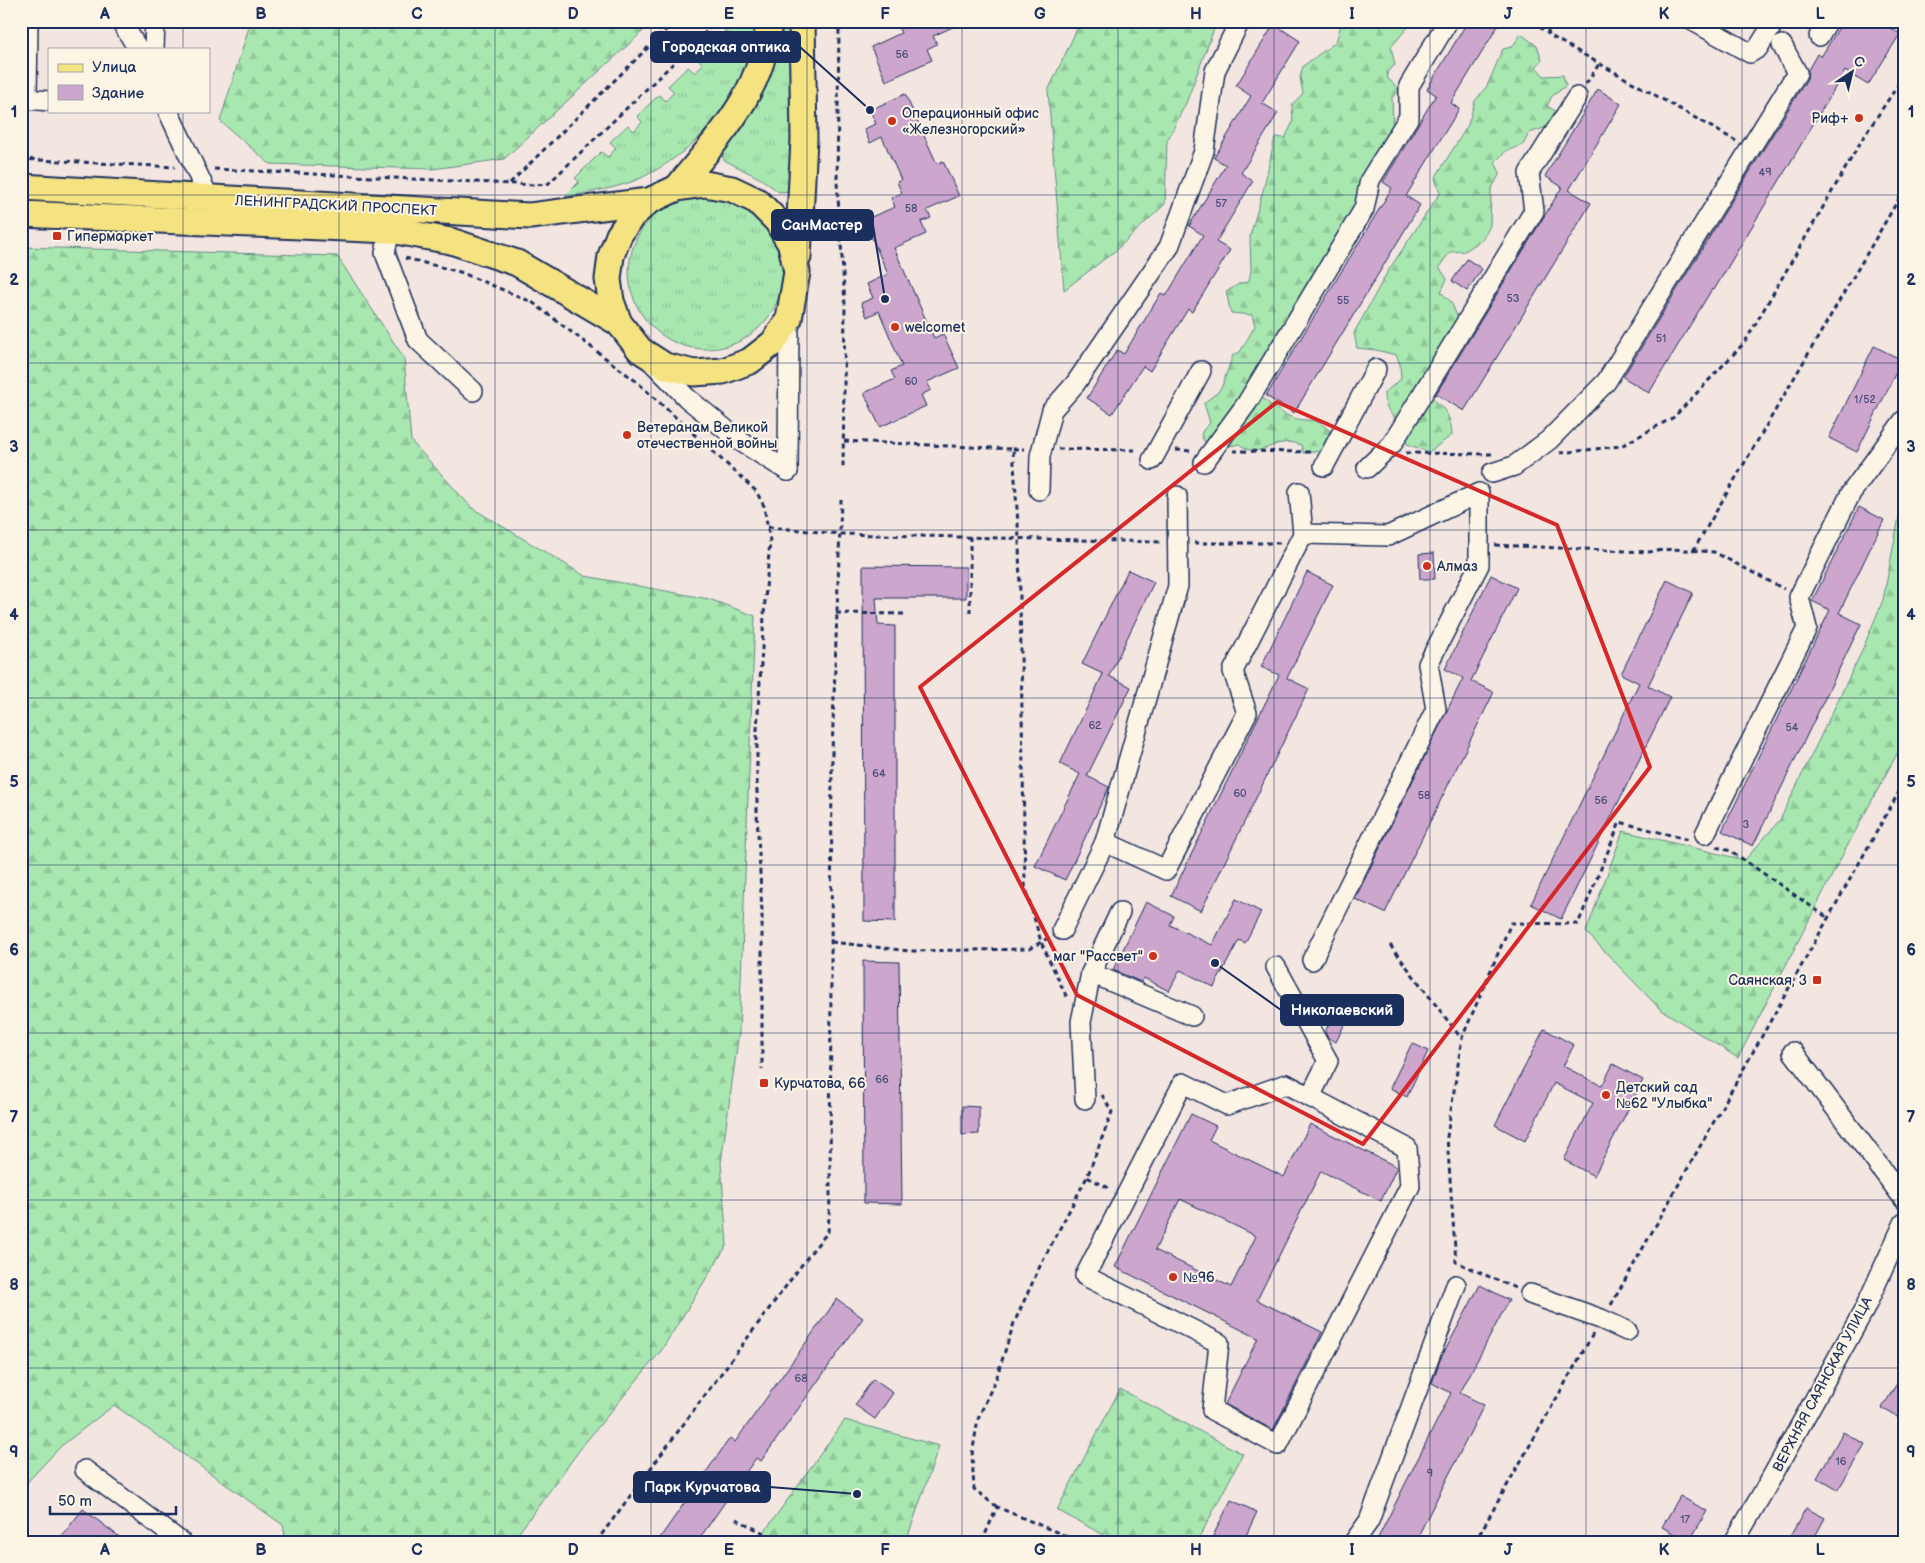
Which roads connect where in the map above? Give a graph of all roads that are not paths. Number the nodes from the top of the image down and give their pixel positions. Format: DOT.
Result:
graph roads {
  1 [pos="28,21"];
  2 [pos="121,21"];
  3 [pos="155,21"];
  4 [pos="769,21"];
  5 [pos="802,21"];
  6 [pos="1240,21"];
  7 [pos="1448,21"];
  8 [pos="1693,21"];
  9 [pos="1775,21"];
  10 [pos="1782,44"];
  11 [pos="137,48"];
  12 [pos="154,48"];
  13 [pos="1577,97"];
  14 [pos="24,99"];
  15 [pos="48,101"];
  16 [pos="168,112"];
  17 [pos="21,187"];
  18 [pos="677,188"];
  19 [pos="209,198"];
  20 [pos="649,201"];
  21 [pos="21,214"];
  22 [pos="387,241"];
  23 [pos="797,272"];
  24 [pos="789,319"];
  25 [pos="619,322"];
  26 [pos="640,350"];
  27 [pos="1376,370"];
  28 [pos="1201,371"];
  29 [pos="473,391"];
  30 [pos="1904,420"];
  31 [pos="1154,455"];
  32 [pos="1208,456"];
  33 [pos="1327,459"];
  34 [pos="1367,468"];
  35 [pos="1492,472"];
  36 [pos="1039,490"];
  37 [pos="1299,492"];
  38 [pos="1177,496"];
  39 [pos="1300,539"];
  40 [pos="1704,840"];
  41 [pos="1104,842"];
  42 [pos="1120,912"];
  43 [pos="1062,930"];
  44 [pos="1312,960"];
  45 [pos="1276,967"];
  46 [pos="1091,973"];
  47 [pos="1192,1016"];
  48 [pos="1793,1052"];
  49 [pos="1091,1094"];
  50 [pos="1310,1097"];
  51 [pos="1904,1199"];
  52 [pos="1904,1223"];
  53 [pos="1456,1284"];
  54 [pos="1530,1294"];
  55 [pos="1627,1331"];
  56 [pos="86,1470"];
  57 [pos="181,1542"];
  58 [pos="1354,1542"];
  59 [pos="1734,1542"];
  1 -- 14 [label="street"];
  2 -- 11 [label="street"];
  3 -- 12 [label="street"];
  4 -- 18 [label="main road"];
  5 -- 23 [label="main road"];
  6 -- 36 [label="street"];
  7 -- 32 [label="street"];
  8 -- 9 [label="street"];
  10 -- 35 [label="street"];
  13 -- 34 [label="street"];
  14 -- 15 [label="street"];
  16 -- 19 [label="street"];
  17 -- 19 [label="main road, ЛЕНИНГРАДСКИЙ ПРОСПЕКТ"];
  18 -- 20 [label="main road"];
  18 -- 23 [label="main road"];
  19 -- 20 [label="main road, ЛЕНИНГРАДСКИЙ ПРОСПЕКТ"];
  20 -- 25 [label="main road"];
  21 -- 22 [label="main road, ЛЕНИНГРАДСКИЙ ПРОСПЕКТ"];
  22 -- 25 [label="main road, ЛЕНИНГРАДСКИЙ ПРОСПЕКТ"];
  22 -- 29 [label="street"];
  23 -- 24 [label="main road"];
  24 -- 26 [label="main road"];
  24 -- 26 [label="street"];
  25 -- 26 [label="main road"];
  27 -- 33 [label="street"];
  28 -- 31 [label="street"];
  30 -- 40 [label="street"];
  37 -- 39 [label="street"];
  38 -- 41 [label="street"];
  39 -- 41 [label="street"];
  39 -- 44 [label="street"];
  41 -- 43 [label="street"];
  42 -- 46 [label="street"];
  45 -- 50 [label="street"];
  46 -- 47 [label="street"];
  46 -- 49 [label="street"];
  48 -- 51 [label="street"];
  50 -- 50 [label="street"];
  52 -- 59 [label="street, ВЕРХНЯЯ САЯНСКАЯ УЛИЦА"];
  53 -- 58 [label="street"];
  54 -- 55 [label="street"];
  56 -- 57 [label="street"];
}
